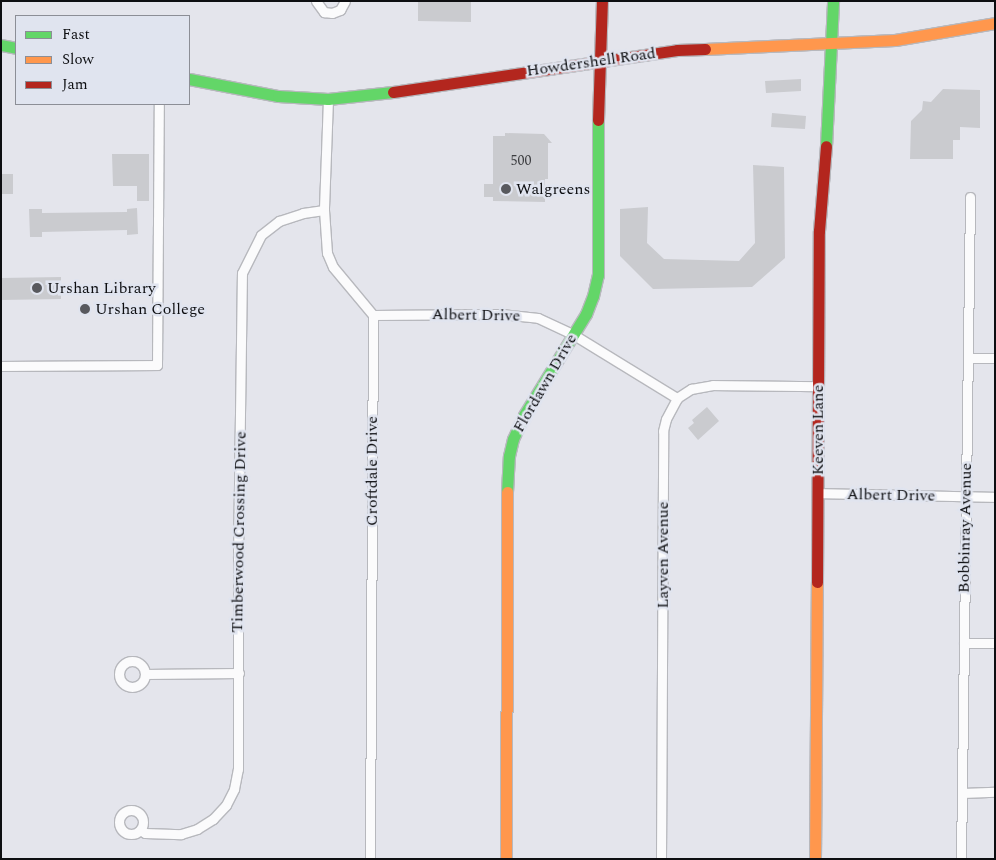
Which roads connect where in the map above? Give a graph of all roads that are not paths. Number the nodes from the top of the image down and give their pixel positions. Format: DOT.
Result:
graph roads {
  1 [pos="316,1"];
  2 [pos="345,1"];
  3 [pos="602,1"];
  4 [pos="833,1"];
  5 [pos="995,23"];
  6 [pos="832,43"];
  7 [pos="1,45"];
  8 [pos="15,48"];
  9 [pos="601,60"];
  10 [pos="190,79"];
  11 [pos="328,99"];
  12 [pos="159,105"];
  13 [pos="970,197"];
  14 [pos="324,210"];
  15 [pos="373,315"];
  16 [pos="574,335"];
  17 [pos="968,358"];
  18 [pos="995,358"];
  19 [pos="1,366"];
  20 [pos="817,386"];
  21 [pos="677,398"];
  22 [pos="818,493"];
  23 [pos="966,497"];
  24 [pos="995,497"];
  25 [pos="964,643"];
  26 [pos="995,643"];
  27 [pos="239,672"];
  28 [pos="145,674"];
  29 [pos="995,792"];
  30 [pos="962,793"];
  31 [pos="140,830"];
  32 [pos="370,859"];
  33 [pos="506,859"];
  34 [pos="661,859"];
  35 [pos="815,859"];
  36 [pos="961,859"];
  1 -- 2 [label="street"];
  3 -- 9 [label="street, Flordawn Drive"];
  4 -- 6 [label="street, Keeven Lane"];
  5 -- 6 [label="street, Howdershell Road"];
  6 -- 9 [label="street, Howdershell Road"];
  6 -- 20 [label="street, Keeven Lane"];
  7 -- 8 [label="street"];
  9 -- 11 [label="street, Howdershell Road"];
  9 -- 16 [label="street, Flordawn Drive"];
  10 -- 11 [label="street, Howdershell Road"];
  11 -- 14 [label="street"];
  12 -- 19 [label="street"];
  13 -- 17 [label="street, Bobbinray Avenue"];
  14 -- 15 [label="street"];
  14 -- 27 [label="street, Timberwood Crossing Drive"];
  15 -- 16 [label="street, Albert Drive"];
  15 -- 32 [label="street, Croftdale Drive"];
  16 -- 21 [label="street, Albert Drive"];
  16 -- 33 [label="street, Flordawn Drive"];
  17 -- 18 [label="street"];
  17 -- 23 [label="street, Bobbinray Avenue"];
  20 -- 21 [label="street"];
  20 -- 22 [label="street, Keeven Lane"];
  21 -- 34 [label="street, Layven Avenue"];
  22 -- 23 [label="street, Albert Drive"];
  22 -- 35 [label="street, Keeven Lane"];
  23 -- 24 [label="street, Albert Drive"];
  23 -- 25 [label="street, Bobbinray Avenue"];
  25 -- 26 [label="street"];
  25 -- 30 [label="street, Bobbinray Avenue"];
  27 -- 28 [label="street"];
  27 -- 31 [label="street, Timberwood Crossing Drive"];
  29 -- 30 [label="street"];
  30 -- 36 [label="street, Bobbinray Avenue"];
}
